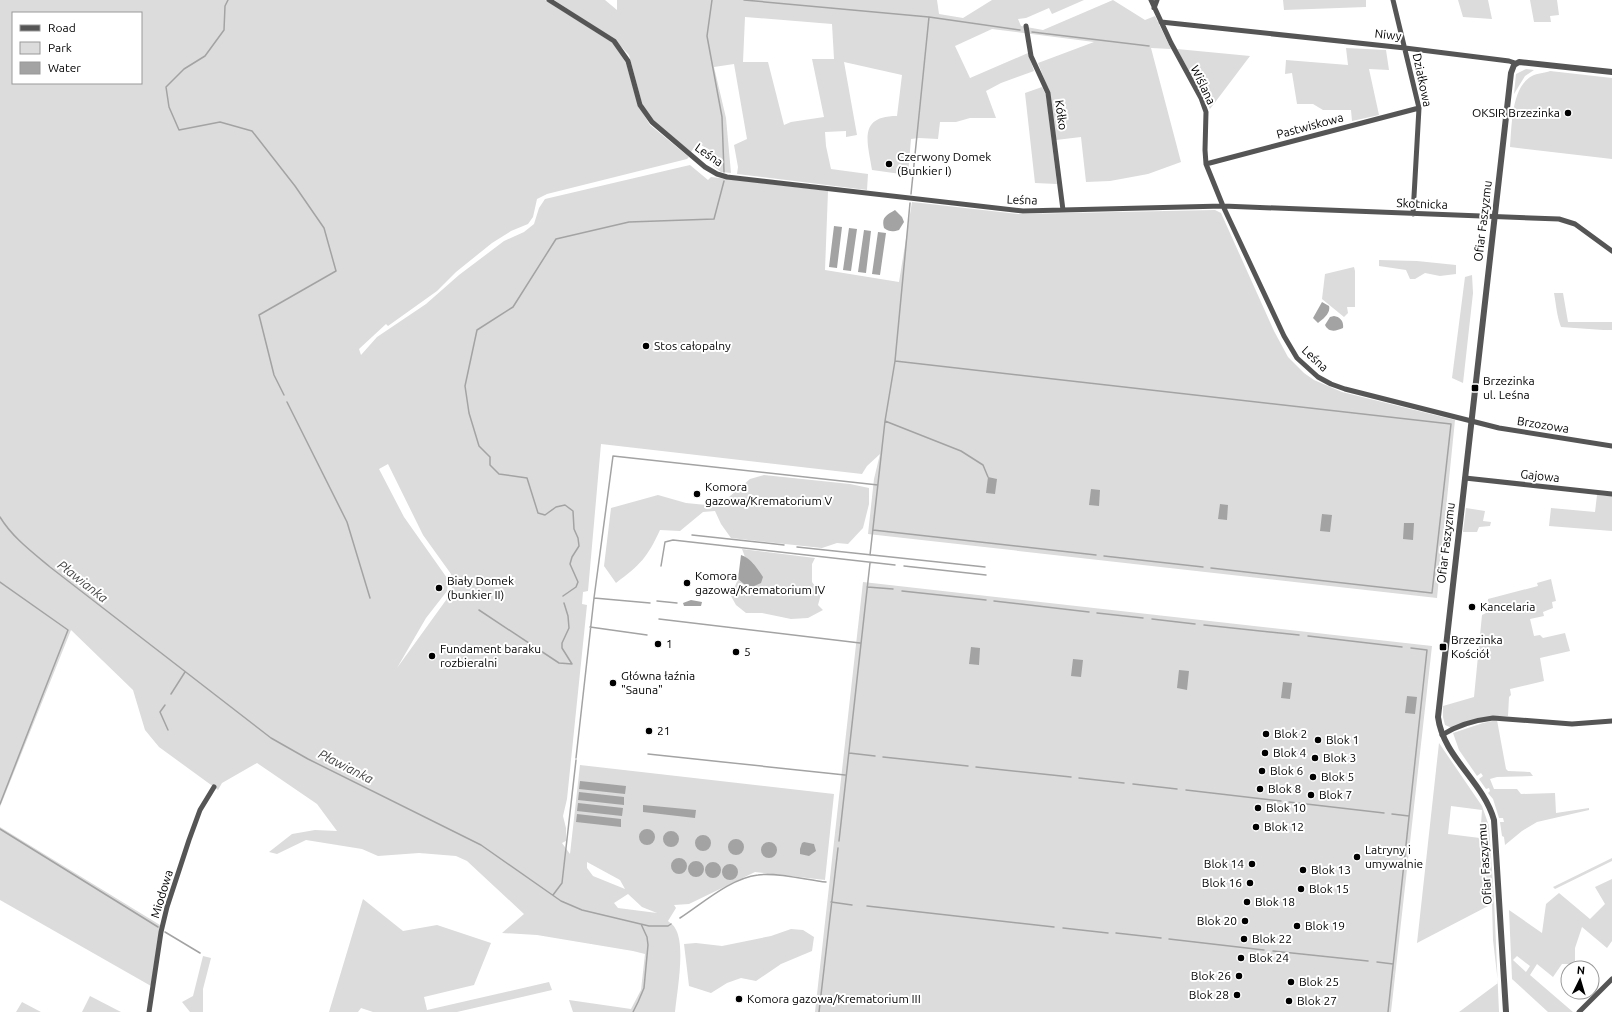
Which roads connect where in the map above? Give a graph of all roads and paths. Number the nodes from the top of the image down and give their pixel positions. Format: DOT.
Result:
graph roads {
  1 [pos="549,0"];
  2 [pos="1151,0"];
  3 [pos="1157,0"];
  4 [pos="1393,0"];
  5 [pos="1154,8"];
  6 [pos="1160,22"];
  7 [pos="1026,26"];
  8 [pos="1405,48"];
  9 [pos="1515,63"];
  10 [pos="1612,72"];
  11 [pos="1419,108"];
  12 [pos="1206,164"];
  13 [pos="1222,206"];
  14 [pos="1063,210"];
  15 [pos="1413,214"];
  16 [pos="1494,216"];
  17 [pos="1612,251"];
  18 [pos="1471,421"];
  19 [pos="1612,446"];
  20 [pos="1465,478"];
  21 [pos="1612,494"];
  22 [pos="1612,721"];
  23 [pos="1442,735"];
  24 [pos="214,788"];
  25 [pos="1612,979"];
  26 [pos="149,1012"];
  27 [pos="1506,1012"];
  28 [pos="1579,1012"];
  1 -- 14 [label="street, Leśna"];
  2 -- 5 [label="street, Wiślana"];
  3 -- 5 [label="street"];
  4 -- 8 [label="street, Działkowa"];
  5 -- 6 [label="street, Wiślana"];
  6 -- 8 [label="street, Niwy"];
  6 -- 12 [label="street, Wiślana"];
  7 -- 14 [label="street, Kółko"];
  8 -- 9 [label="street, Niwy"];
  8 -- 11 [label="street, Działkowa"];
  9 -- 10 [label="street, Niwy"];
  9 -- 16 [label="street, Ofiar Faszyzmu"];
  11 -- 12 [label="street, Pastwiskowa"];
  11 -- 15 [label="street, Działkowa"];
  12 -- 13 [label="street, Wiślana"];
  13 -- 14 [label="street, Leśna"];
  13 -- 15 [label="street, Skotnicka"];
  13 -- 18 [label="street, Leśna"];
  15 -- 16 [label="street, Skotnicka"];
  16 -- 17 [label="street, Skotnicka"];
  16 -- 18 [label="street, Ofiar Faszyzmu"];
  18 -- 19 [label="street, Brzozowa"];
  18 -- 20 [label="street, Ofiar Faszyzmu"];
  20 -- 21 [label="street, Gajowa"];
  20 -- 23 [label="street, Ofiar Faszyzmu"];
  22 -- 23 [label="street"];
  23 -- 27 [label="street, Ofiar Faszyzmu"];
  24 -- 26 [label="street, Miodowa"];
  25 -- 28 [label="street"];
}
